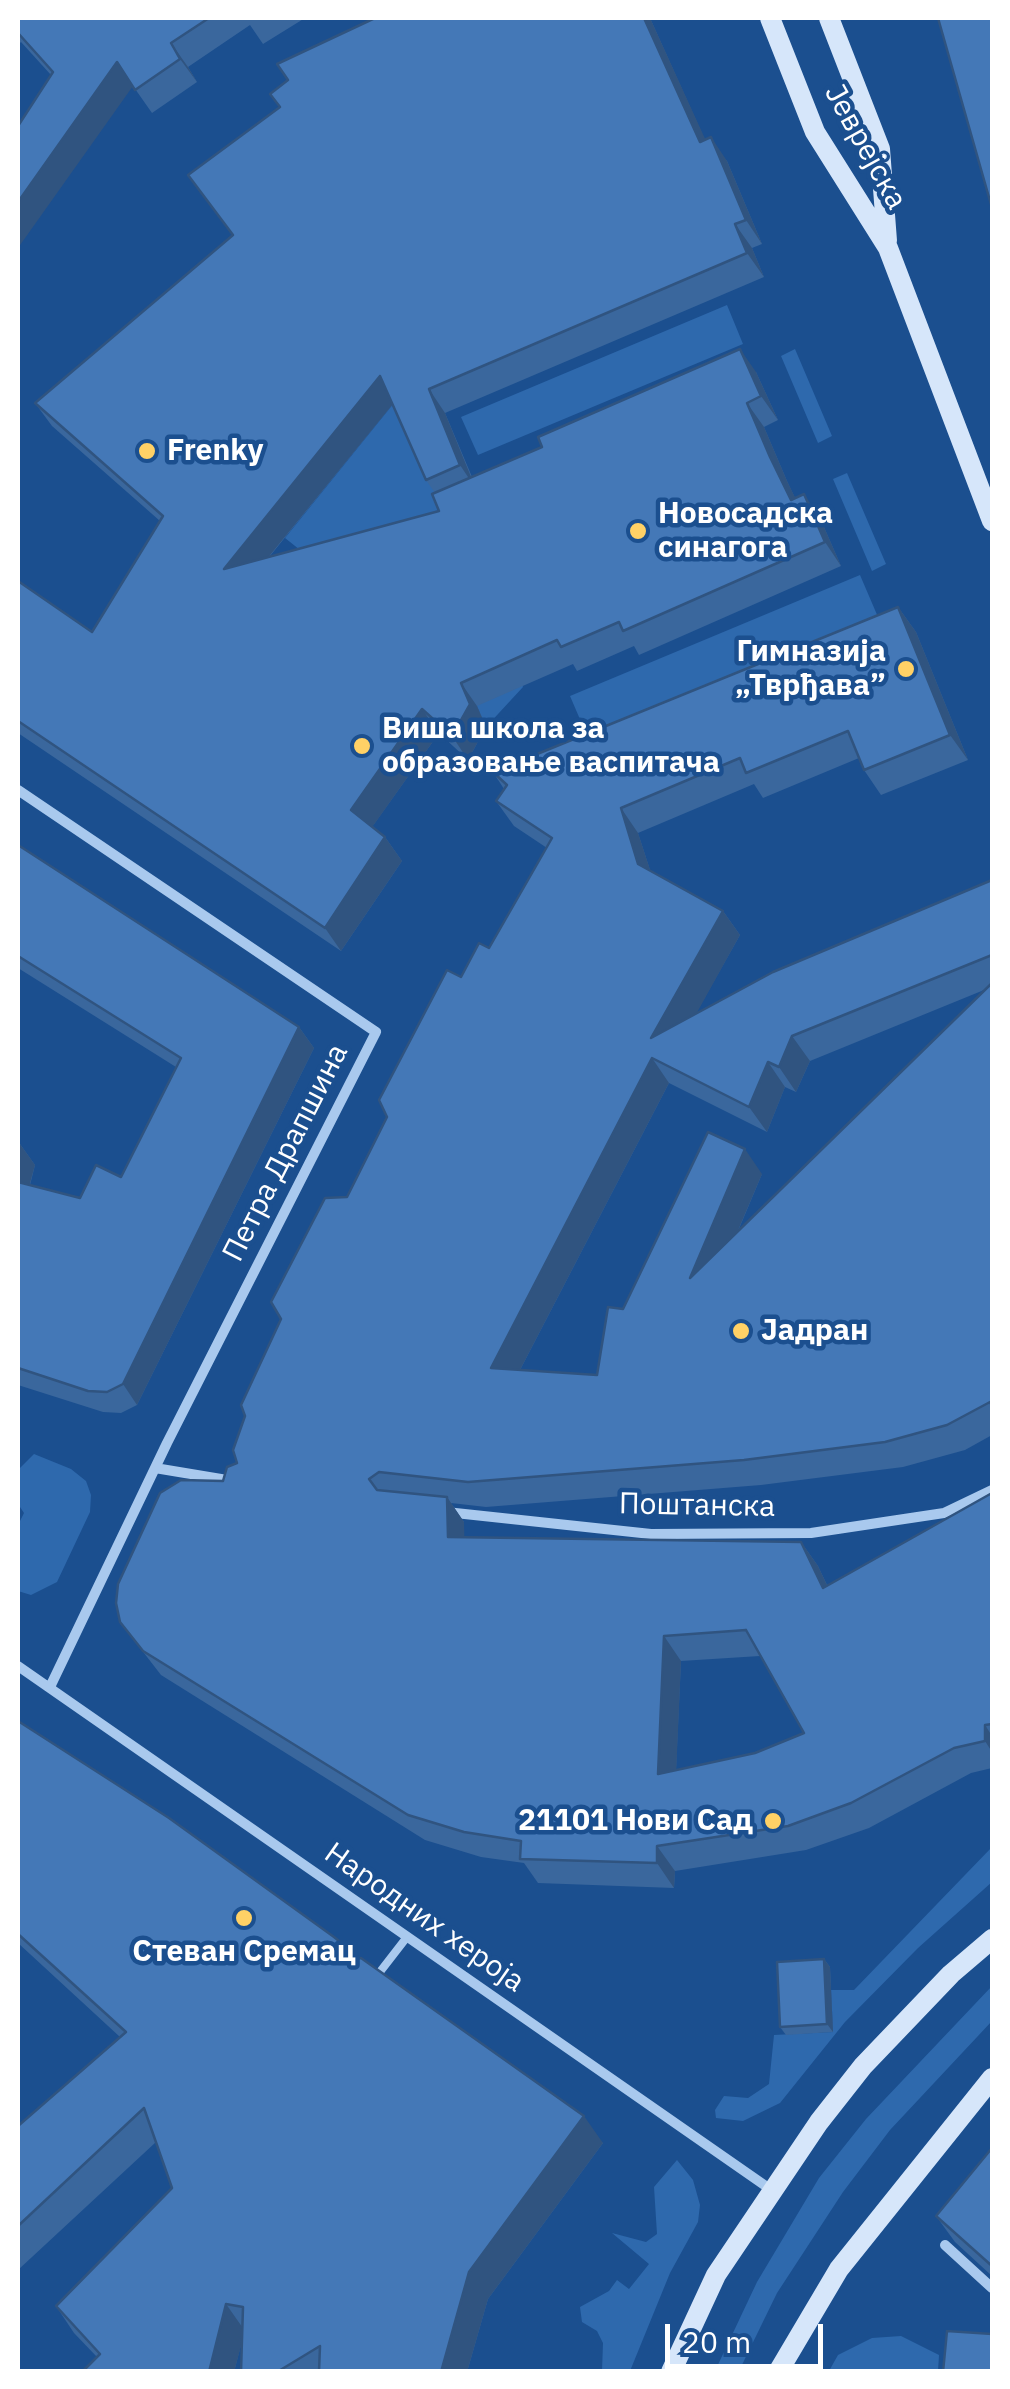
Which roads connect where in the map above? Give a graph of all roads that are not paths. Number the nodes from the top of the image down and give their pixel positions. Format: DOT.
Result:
graph roads {
  1 [pos="770,18"];
  2 [pos="828,18"];
  3 [pos="888,248"];
  4 [pos="992,521"];
  5 [pos="18,790"];
  6 [pos="155,1468"];
  7 [pos="247,1483"];
  8 [pos="992,1490"];
  9 [pos="434,1510"];
  10 [pos="18,1666"];
  11 [pos="50,1687"];
  12 [pos="406,1937"];
  13 [pos="992,1938"];
  14 [pos="374,1980"];
  15 [pos="992,2078"];
  16 [pos="770,2190"];
  17 [pos="945,2245"];
  18 [pos="992,2288"];
  19 [pos="671,2372"];
  20 [pos="778,2372"];
  1 -- 3 [label="main road, Јеврејска"];
  2 -- 3 [label="main road, Јеврејска"];
  3 -- 4 [label="main road, Јеврејска"];
  5 -- 6 [label="street, Петра Драпшина"];
  6 -- 7 [label="street"];
  6 -- 11 [label="street"];
  8 -- 9 [label="street, Поштанска"];
  10 -- 11 [label="street, Народних хероја"];
  11 -- 12 [label="street, Народних хероја"];
  12 -- 14 [label="lane"];
  12 -- 16 [label="street, Народних хероја"];
  13 -- 16 [label="main road"];
  15 -- 20 [label="main road"];
  16 -- 19 [label="main road"];
  17 -- 18 [label="street"];
}
